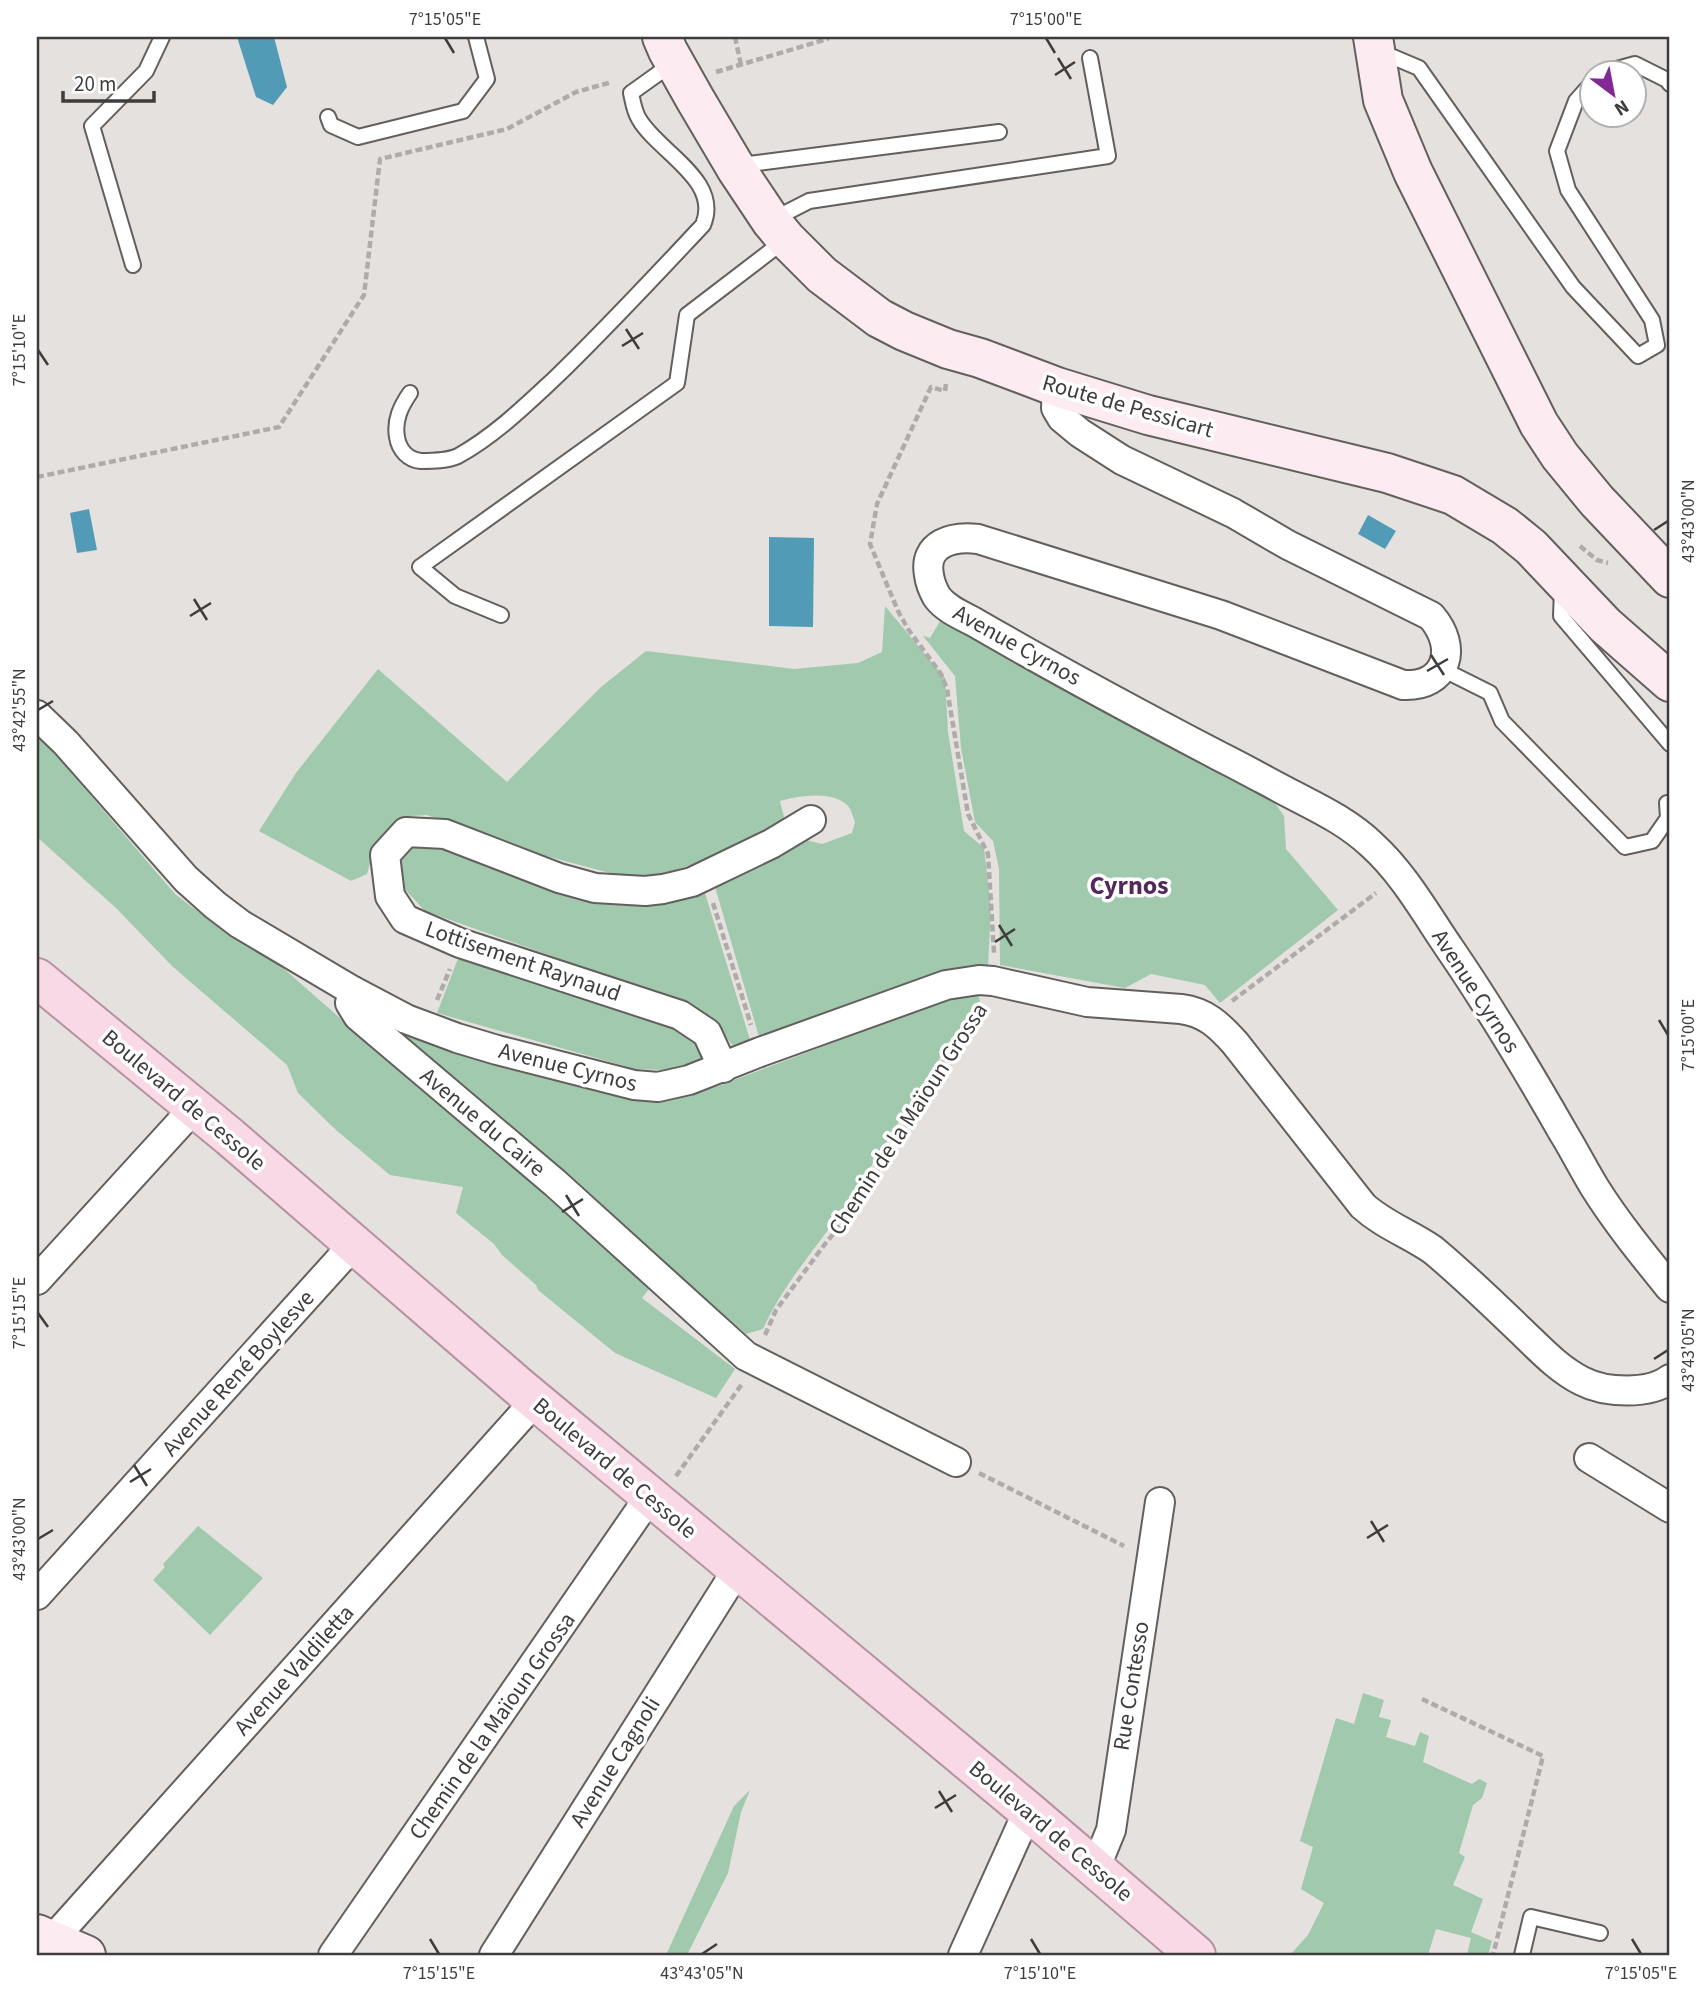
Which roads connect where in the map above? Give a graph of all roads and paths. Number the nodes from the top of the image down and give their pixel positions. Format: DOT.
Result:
graph roads {
  1 [pos="162,37"];
  2 [pos="476,37"];
  3 [pos="735,37"];
  4 [pos="827,37"];
  5 [pos="1374,47"];
  6 [pos="1090,58"];
  7 [pos="674,60"];
  8 [pos="741,65"];
  9 [pos="1648,70"];
  10 [pos="621,75"];
  11 [pos="1670,84"];
  12 [pos="1578,99"];
  13 [pos="328,117"];
  14 [pos="999,132"];
  15 [pos="737,170"];
  16 [pos="778,230"];
  17 [pos="133,265"];
  18 [pos="979,358"];
  19 [pos="1057,387"];
  20 [pos="410,393"];
  21 [pos="37,477"];
  22 [pos="1575,544"];
  23 [pos="1617,559"];
  24 [pos="1670,578"];
  25 [pos="1563,582"];
  26 [pos="501,615"];
  27 [pos="1442,669"];
  28 [pos="1670,682"];
  29 [pos="37,715"];
  30 [pos="1670,744"];
  31 [pos="1667,803"];
  32 [pos="811,820"];
  33 [pos="1399,875"];
  34 [pos="705,876"];
  35 [pos="460,943"];
  36 [pos="37,978"];
  37 [pos="993,981"];
  38 [pos="353,991"];
  39 [pos="1209,1018"];
  40 [pos="426,1027"];
  41 [pos="760,1052"];
  42 [pos="723,1068"];
  43 [pos="194,1108"];
  44 [pos="354,1244"];
  45 [pos="37,1280"];
  46 [pos="1670,1288"];
  47 [pos="753,1360"];
  48 [pos="1670,1379"];
  49 [pos="536,1401"];
  50 [pos="1589,1458"];
  51 [pos="956,1462"];
  52 [pos="654,1499"];
  53 [pos="1160,1502"];
  54 [pos="1670,1508"];
  55 [pos="1150,1560"];
  56 [pos="737,1570"];
  57 [pos="37,1595"];
  58 [pos="1422,1699"];
  59 [pos="1028,1811"];
  60 [pos="1095,1869"];
  61 [pos="1600,1933"];
  62 [pos="58,1943"];
  63 [pos="1181,1950"];
  64 [pos="333,1955"];
  65 [pos="494,1955"];
  66 [pos="962,1955"];
  67 [pos="1493,1955"];
  68 [pos="1522,1955"];
  1 -- 17 [label="lane"];
  2 -- 13 [label="lane"];
  3 -- 8 [label="path"];
  4 -- 8 [label="path"];
  5 -- 12 [label="lane"];
  5 -- 24 [label="street"];
  6 -- 16 [label="lane"];
  7 -- 8 [label="path"];
  7 -- 15 [label="street, Route de Pessicart"];
  7 -- 20 [label="lane"];
  9 -- 11 [label="lane"];
  10 -- 21 [label="path"];
  14 -- 15 [label="lane"];
  15 -- 16 [label="street, Route de Pessicart"];
  16 -- 18 [label="street, Route de Pessicart"];
  16 -- 26 [label="lane"];
  18 -- 19 [label="street, Route de Pessicart"];
  18 -- 37 [label="path, Chemin de la Maïoun Grossa"];
  19 -- 25 [label="street, Route de Pessicart"];
  19 -- 27 [label="street"];
  22 -- 23 [label="path"];
  25 -- 28 [label="street, Route de Pessicart"];
  25 -- 30 [label="lane"];
  27 -- 31 [label="lane"];
  27 -- 33 [label="street, Avenue Cyrnos"];
  29 -- 38 [label="street, Avenue Cyrnos"];
  32 -- 34 [label="street, Lottisement Raynaud"];
  33 -- 39 [label="path"];
  33 -- 46 [label="street, Avenue Cyrnos"];
  34 -- 35 [label="street, Lottisement Raynaud"];
  34 -- 41 [label="path"];
  35 -- 40 [label="path"];
  35 -- 42 [label="street, Lottisement Raynaud"];
  36 -- 43 [label="main road, Boulevard de Cessole"];
  37 -- 39 [label="street, Avenue Cyrnos"];
  37 -- 41 [label="street, Avenue Cyrnos"];
  37 -- 47 [label="path, Chemin de la Maïoun Grossa"];
  38 -- 40 [label="street, Avenue Cyrnos"];
  38 -- 47 [label="street, Avenue du Caire"];
  39 -- 48 [label="street, Avenue Cyrnos"];
  40 -- 42 [label="street, Avenue Cyrnos"];
  41 -- 42 [label="street, Avenue Cyrnos"];
  43 -- 44 [label="main road, Boulevard de Cessole"];
  43 -- 45 [label="street"];
  44 -- 49 [label="main road, Boulevard de Cessole"];
  44 -- 57 [label="street, Avenue René Boylesve"];
  47 -- 51 [label="street"];
  47 -- 52 [label="path, Chemin de la Maïoun Grossa"];
  49 -- 52 [label="main road, Boulevard de Cessole"];
  49 -- 62 [label="street, Avenue Valdiletta"];
  50 -- 54 [label="street"];
  51 -- 55 [label="path"];
  52 -- 56 [label="main road, Boulevard de Cessole"];
  52 -- 64 [label="street, Chemin de la Maïoun Grossa"];
  53 -- 55 [label="street, Rue Contesso"];
  55 -- 60 [label="street, Rue Contesso"];
  56 -- 59 [label="main road, Boulevard de Cessole"];
  56 -- 65 [label="street, Avenue Cagnoli"];
  58 -- 67 [label="path"];
  59 -- 60 [label="main road, Boulevard de Cessole"];
  59 -- 66 [label="street"];
  60 -- 63 [label="main road, Boulevard de Cessole"];
  61 -- 68 [label="lane"];
}
